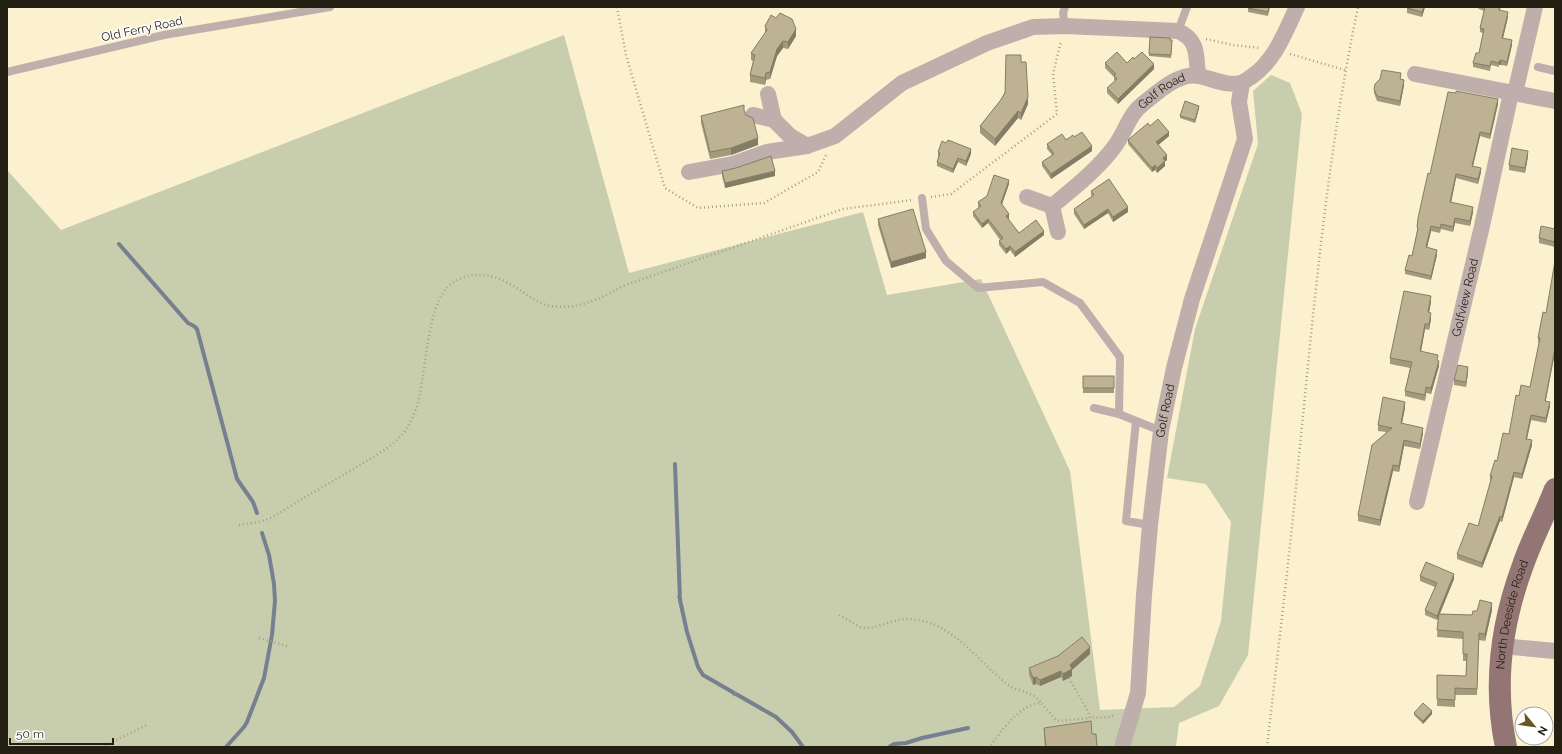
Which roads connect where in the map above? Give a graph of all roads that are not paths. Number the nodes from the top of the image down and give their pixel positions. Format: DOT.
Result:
graph roads {
  1 [pos="330,7"];
  2 [pos="1065,7"];
  3 [pos="1187,7"];
  4 [pos="1297,7"];
  5 [pos="1535,7"];
  6 [pos="1065,26"];
  7 [pos="1184,34"];
  8 [pos="1538,67"];
  9 [pos="1555,71"];
  10 [pos="7,72"];
  11 [pos="1415,74"];
  12 [pos="1198,76"];
  13 [pos="1242,83"];
  14 [pos="1513,93"];
  15 [pos="768,94"];
  16 [pos="1555,102"];
  17 [pos="752,115"];
  18 [pos="774,120"];
  19 [pos="807,146"];
  20 [pos="689,172"];
  21 [pos="1027,197"];
  22 [pos="922,198"];
  23 [pos="1052,206"];
  24 [pos="1058,232"];
  25 [pos="1094,408"];
  26 [pos="1119,414"];
  27 [pos="1136,421"];
  28 [pos="1161,431"];
  29 [pos="1555,489"];
  30 [pos="1417,502"];
  31 [pos="1150,525"];
  32 [pos="1501,646"];
  33 [pos="1555,651"];
  34 [pos="1122,747"];
  35 [pos="1506,747"];
  1 -- 10 [label="lane, Old Ferry Road"];
  2 -- 6 [label="lane"];
  3 -- 7 [label="lane"];
  4 -- 13 [label="street"];
  5 -- 14 [label="street, Golfview Road"];
  6 -- 7 [label="street"];
  6 -- 19 [label="street"];
  7 -- 12 [label="street, Golf Road"];
  8 -- 9 [label="lane"];
  11 -- 14 [label="street"];
  12 -- 13 [label="street, Golf Road"];
  12 -- 23 [label="street, Golf Road"];
  13 -- 28 [label="street, Golf Road"];
  14 -- 16 [label="street"];
  14 -- 30 [label="street, Golfview Road"];
  15 -- 18 [label="street"];
  17 -- 18 [label="street"];
  18 -- 19 [label="street"];
  19 -- 20 [label="street"];
  21 -- 23 [label="street"];
  22 -- 26 [label="lane"];
  23 -- 24 [label="street"];
  25 -- 26 [label="lane"];
  26 -- 27 [label="lane"];
  27 -- 28 [label="lane"];
  27 -- 31 [label="lane"];
  28 -- 31 [label="street, Golf Road"];
  29 -- 32 [label="main road, North Deeside Road"];
  31 -- 34 [label="street, Golf Road"];
  32 -- 33 [label="street"];
  32 -- 35 [label="main road, North Deeside Road"];
}
